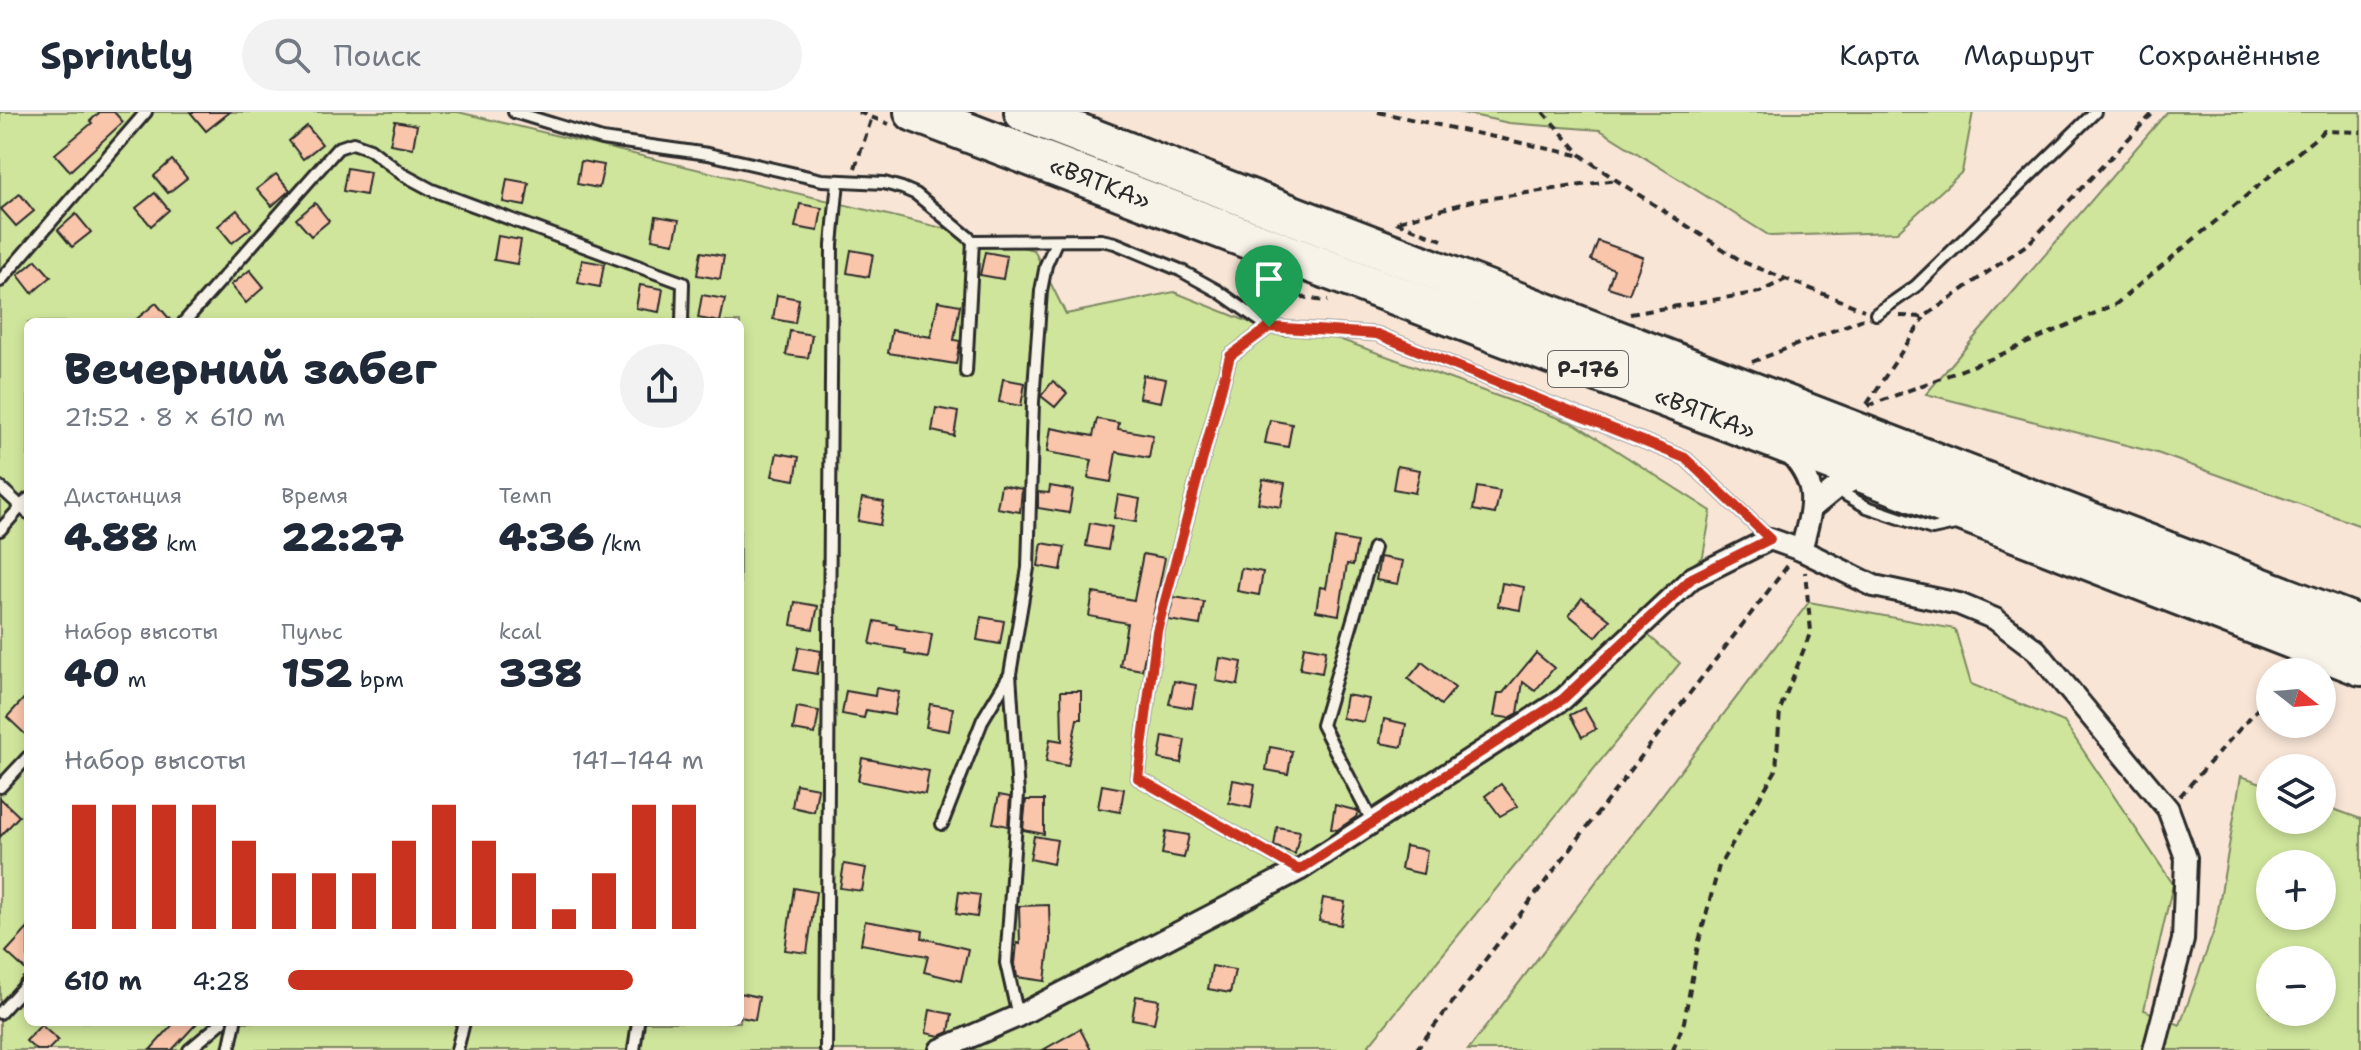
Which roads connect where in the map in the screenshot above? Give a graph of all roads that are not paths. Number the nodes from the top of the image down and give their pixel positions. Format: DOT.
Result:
graph roads {
  1 [pos="146,112"];
  2 [pos="514,112"];
  3 [pos="899,112"];
  4 [pos="914,112"];
  5 [pos="1024,112"];
  6 [pos="2095,112"];
  7 [pos="961,129"];
  8 [pos="844,181"];
  9 [pos="973,241"];
  10 [pos="1056,242"];
  11 [pos="0,281"];
  12 [pos="1876,314"];
  13 [pos="188,318"];
  14 [pos="682,318"];
  15 [pos="1269,327"];
  16 [pos="966,372"];
  17 [pos="1779,441"];
  18 [pos="1851,481"];
  19 [pos="1991,482"];
  20 [pos="0,487"];
  21 [pos="2049,494"];
  22 [pos="24,505"];
  23 [pos="1813,507"];
  24 [pos="24,508"];
  25 [pos="0,530"];
  26 [pos="1770,539"];
  27 [pos="1374,548"];
  28 [pos="1801,550"];
  29 [pos="2361,626"];
  30 [pos="2361,666"];
  31 [pos="1010,674"];
  32 [pos="24,761"];
  33 [pos="0,787"];
  34 [pos="1372,821"];
  35 [pos="942,824"];
  36 [pos="1299,870"];
  37 [pos="24,986"];
  38 [pos="0,1013"];
  39 [pos="1018,1016"];
  40 [pos="217,1026"];
  41 [pos="234,1026"];
  42 [pos="463,1026"];
  43 [pos="637,1026"];
  44 [pos="189,1050"];
  45 [pos="229,1050"];
  46 [pos="457,1050"];
  47 [pos="634,1050"];
  48 [pos="826,1050"];
  49 [pos="940,1050"];
  50 [pos="2154,1050"];
  1 -- 11 [label="lane"];
  2 -- 8 [label="lane"];
  3 -- 7 [label="street"];
  4 -- 7 [label="highway, «ВЯТКА» / Р-176"];
  5 -- 19 [label="highway, «ВЯТКА» / Р-176"];
  6 -- 12 [label="lane"];
  7 -- 17 [label="highway, «ВЯТКА» / Р-176"];
  8 -- 9 [label="lane"];
  8 -- 48 [label="lane"];
  9 -- 10 [label="lane"];
  9 -- 16 [label="lane"];
  10 -- 15 [label="lane"];
  10 -- 31 [label="lane"];
  13 -- 14 [label="lane"];
  15 -- 26 [label="lane"];
  15 -- 36 [label="lane"];
  17 -- 18 [label="highway, «ВЯТКА» / Р-176"];
  17 -- 23 [label="street"];
  18 -- 23 [label="street"];
  18 -- 30 [label="highway, «ВЯТКА» / Р-176"];
  19 -- 21 [label="lane"];
  19 -- 29 [label="highway, «ВЯТКА» / Р-176"];
  20 -- 22 [label="lane"];
  23 -- 28 [label="street"];
  24 -- 25 [label="lane"];
  26 -- 28 [label="street"];
  26 -- 34 [label="street"];
  27 -- 34 [label="lane"];
  28 -- 50 [label="street"];
  31 -- 35 [label="lane"];
  31 -- 39 [label="lane"];
  32 -- 33 [label="lane"];
  34 -- 36 [label="street"];
  36 -- 39 [label="street"];
  37 -- 38 [label="lane"];
  39 -- 49 [label="street"];
  40 -- 44 [label="lane"];
  41 -- 45 [label="lane"];
  42 -- 46 [label="lane"];
  43 -- 47 [label="lane"];
}
